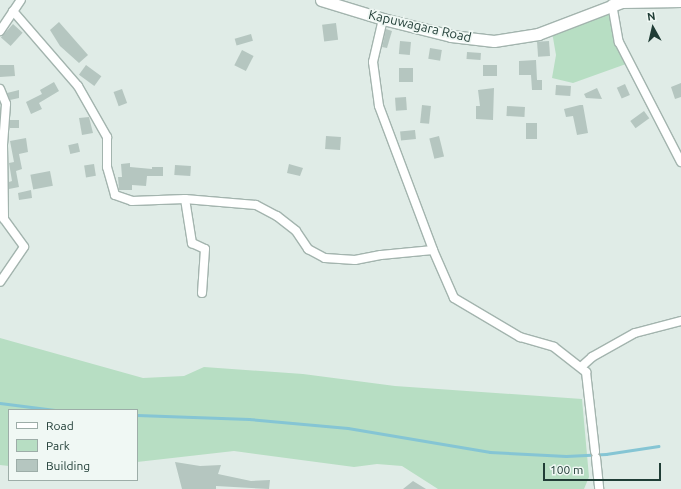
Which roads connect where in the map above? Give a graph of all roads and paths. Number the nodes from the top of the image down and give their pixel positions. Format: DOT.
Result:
graph roads {
  1 [pos="20,0"];
  2 [pos="321,0"];
  3 [pos="681,1"];
  4 [pos="619,2"];
  5 [pos="13,11"];
  6 [pos="383,19"];
  7 [pos="0,31"];
  8 [pos="0,89"];
  9 [pos="2,145"];
  10 [pos="681,162"];
  11 [pos="185,199"];
  12 [pos="433,250"];
  13 [pos="0,282"];
  14 [pos="202,293"];
  15 [pos="681,321"];
  16 [pos="581,367"];
  17 [pos="599,489"];
  1 -- 5 [label="street"];
  2 -- 6 [label="street, Kapuwagara Road"];
  3 -- 4 [label="street, Kapuwagara Road"];
  4 -- 6 [label="street, Kapuwagara Road"];
  4 -- 10 [label="street"];
  5 -- 7 [label="street"];
  5 -- 11 [label="street"];
  6 -- 12 [label="street"];
  8 -- 9 [label="street"];
  9 -- 13 [label="street"];
  11 -- 12 [label="street"];
  11 -- 14 [label="street"];
  12 -- 16 [label="street"];
  15 -- 16 [label="street"];
  16 -- 17 [label="street"];
}
